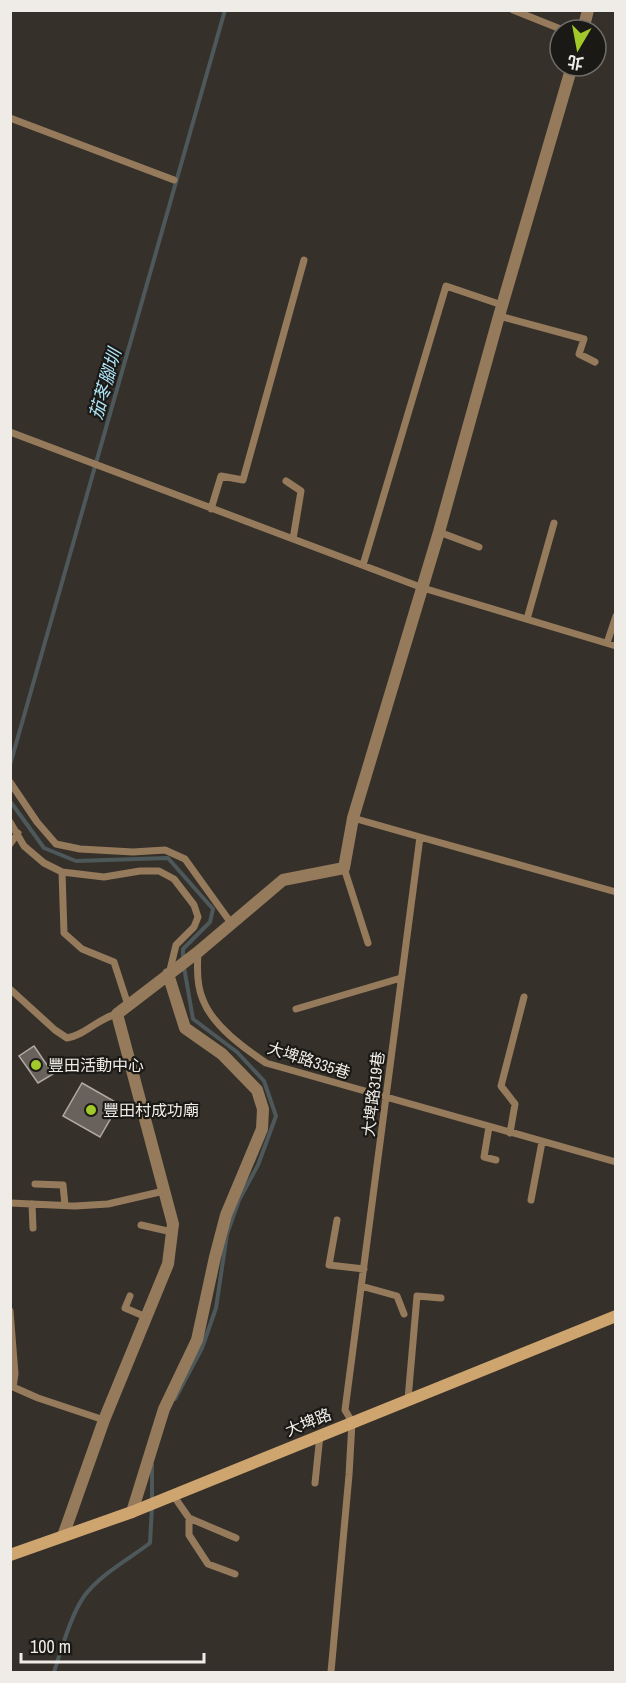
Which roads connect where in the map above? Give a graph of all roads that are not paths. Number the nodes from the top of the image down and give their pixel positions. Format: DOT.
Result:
graph roads {
  1 [pos="513,10"];
  2 [pos="548,24"];
  3 [pos="568,78"];
  4 [pos="10,118"];
  5 [pos="174,180"];
  6 [pos="304,260"];
  7 [pos="500,310"];
  8 [pos="595,362"];
  9 [pos="10,432"];
  10 [pos="286,481"];
  11 [pos="211,509"];
  12 [pos="554,523"];
  13 [pos="439,532"];
  14 [pos="293,539"];
  15 [pos="479,547"];
  16 [pos="363,565"];
  17 [pos="423,588"];
  18 [pos="615,616"];
  19 [pos="527,619"];
  20 [pos="607,644"];
  21 [pos="615,646"];
  22 [pos="10,782"];
  23 [pos="353,818"];
  24 [pos="10,822"];
  25 [pos="18,833"];
  26 [pos="420,837"];
  27 [pos="10,844"];
  28 [pos="344,868"];
  29 [pos="62,872"];
  30 [pos="615,892"];
  31 [pos="231,923"];
  32 [pos="368,943"];
  33 [pos="198,952"];
  34 [pos="168,974"];
  35 [pos="401,978"];
  36 [pos="10,989"];
  37 [pos="524,997"];
  38 [pos="128,1005"];
  39 [pos="296,1009"];
  40 [pos="117,1014"];
  41 [pos="387,1098"];
  42 [pos="489,1126"];
  43 [pos="510,1132"];
  44 [pos="542,1142"];
  45 [pos="496,1160"];
  46 [pos="615,1162"];
  47 [pos="35,1184"];
  48 [pos="164,1191"];
  49 [pos="531,1200"];
  50 [pos="10,1203"];
  51 [pos="32,1204"];
  52 [pos="64,1205"];
  53 [pos="337,1220"];
  54 [pos="141,1225"];
  55 [pos="33,1228"];
  56 [pos="172,1232"];
  57 [pos="364,1269"];
  58 [pos="361,1287"];
  59 [pos="130,1296"];
  60 [pos="441,1298"];
  61 [pos="10,1311"];
  62 [pos="404,1314"];
  63 [pos="615,1316"];
  64 [pos="146,1317"];
  65 [pos="408,1399"];
  66 [pos="104,1420"];
  67 [pos="352,1422"];
  68 [pos="320,1435"];
  69 [pos="315,1483"];
  70 [pos="173,1495"];
  71 [pos="132,1512"];
  72 [pos="189,1518"];
  73 [pos="63,1536"];
  74 [pos="236,1538"];
  75 [pos="10,1555"];
  76 [pos="234,1574"];
  77 [pos="331,1672"];
  1 -- 2 [label="lane"];
  3 -- 7 [label="street"];
  4 -- 5 [label="lane"];
  6 -- 11 [label="lane"];
  7 -- 8 [label="lane"];
  7 -- 13 [label="street"];
  7 -- 16 [label="lane"];
  9 -- 11 [label="lane"];
  10 -- 14 [label="lane"];
  11 -- 14 [label="lane"];
  12 -- 19 [label="lane"];
  13 -- 15 [label="lane"];
  13 -- 17 [label="street"];
  14 -- 16 [label="lane"];
  16 -- 17 [label="lane"];
  17 -- 19 [label="lane"];
  17 -- 23 [label="street"];
  18 -- 20 [label="lane"];
  19 -- 20 [label="lane"];
  20 -- 21 [label="lane"];
  22 -- 31 [label="lane"];
  23 -- 26 [label="lane"];
  23 -- 28 [label="street"];
  24 -- 25 [label="lane"];
  25 -- 27 [label="lane"];
  25 -- 29 [label="lane"];
  26 -- 30 [label="lane"];
  26 -- 35 [label="lane, 大埤路319巷"];
  28 -- 31 [label="street"];
  28 -- 32 [label="lane"];
  29 -- 34 [label="lane"];
  29 -- 38 [label="lane"];
  31 -- 33 [label="street"];
  33 -- 34 [label="street"];
  33 -- 41 [label="lane, 大埤路335巷"];
  34 -- 38 [label="street"];
  34 -- 71 [label="street"];
  35 -- 39 [label="lane"];
  35 -- 41 [label="lane, 大埤路319巷"];
  36 -- 40 [label="lane"];
  37 -- 43 [label="lane"];
  38 -- 40 [label="street"];
  40 -- 48 [label="street"];
  41 -- 42 [label="lane, 大埤路335巷"];
  41 -- 57 [label="lane, 大埤路319巷"];
  42 -- 43 [label="lane, 大埤路335巷"];
  42 -- 45 [label="lane"];
  43 -- 44 [label="lane, 大埤路335巷"];
  44 -- 46 [label="lane, 大埤路335巷"];
  44 -- 49 [label="lane"];
  47 -- 52 [label="lane"];
  48 -- 52 [label="lane"];
  48 -- 56 [label="street"];
  50 -- 51 [label="lane"];
  51 -- 52 [label="lane"];
  51 -- 55 [label="lane"];
  53 -- 57 [label="lane"];
  54 -- 56 [label="lane"];
  56 -- 64 [label="street"];
  57 -- 58 [label="lane, 大埤路319巷"];
  58 -- 62 [label="lane"];
  58 -- 67 [label="lane, 大埤路319巷"];
  59 -- 64 [label="lane"];
  60 -- 65 [label="lane"];
  61 -- 66 [label="lane"];
  63 -- 65 [label="main road, 大埤路"];
  64 -- 66 [label="street"];
  65 -- 67 [label="main road, 大埤路"];
  66 -- 73 [label="street"];
  67 -- 68 [label="main road, 大埤路"];
  67 -- 77 [label="lane, 大埤路319巷"];
  68 -- 69 [label="lane"];
  68 -- 70 [label="main road, 大埤路"];
  70 -- 71 [label="main road, 大埤路"];
  70 -- 72 [label="lane"];
  71 -- 73 [label="main road, 大埤路"];
  72 -- 74 [label="lane"];
  72 -- 76 [label="lane"];
  73 -- 75 [label="main road, 大埤路"];
}
